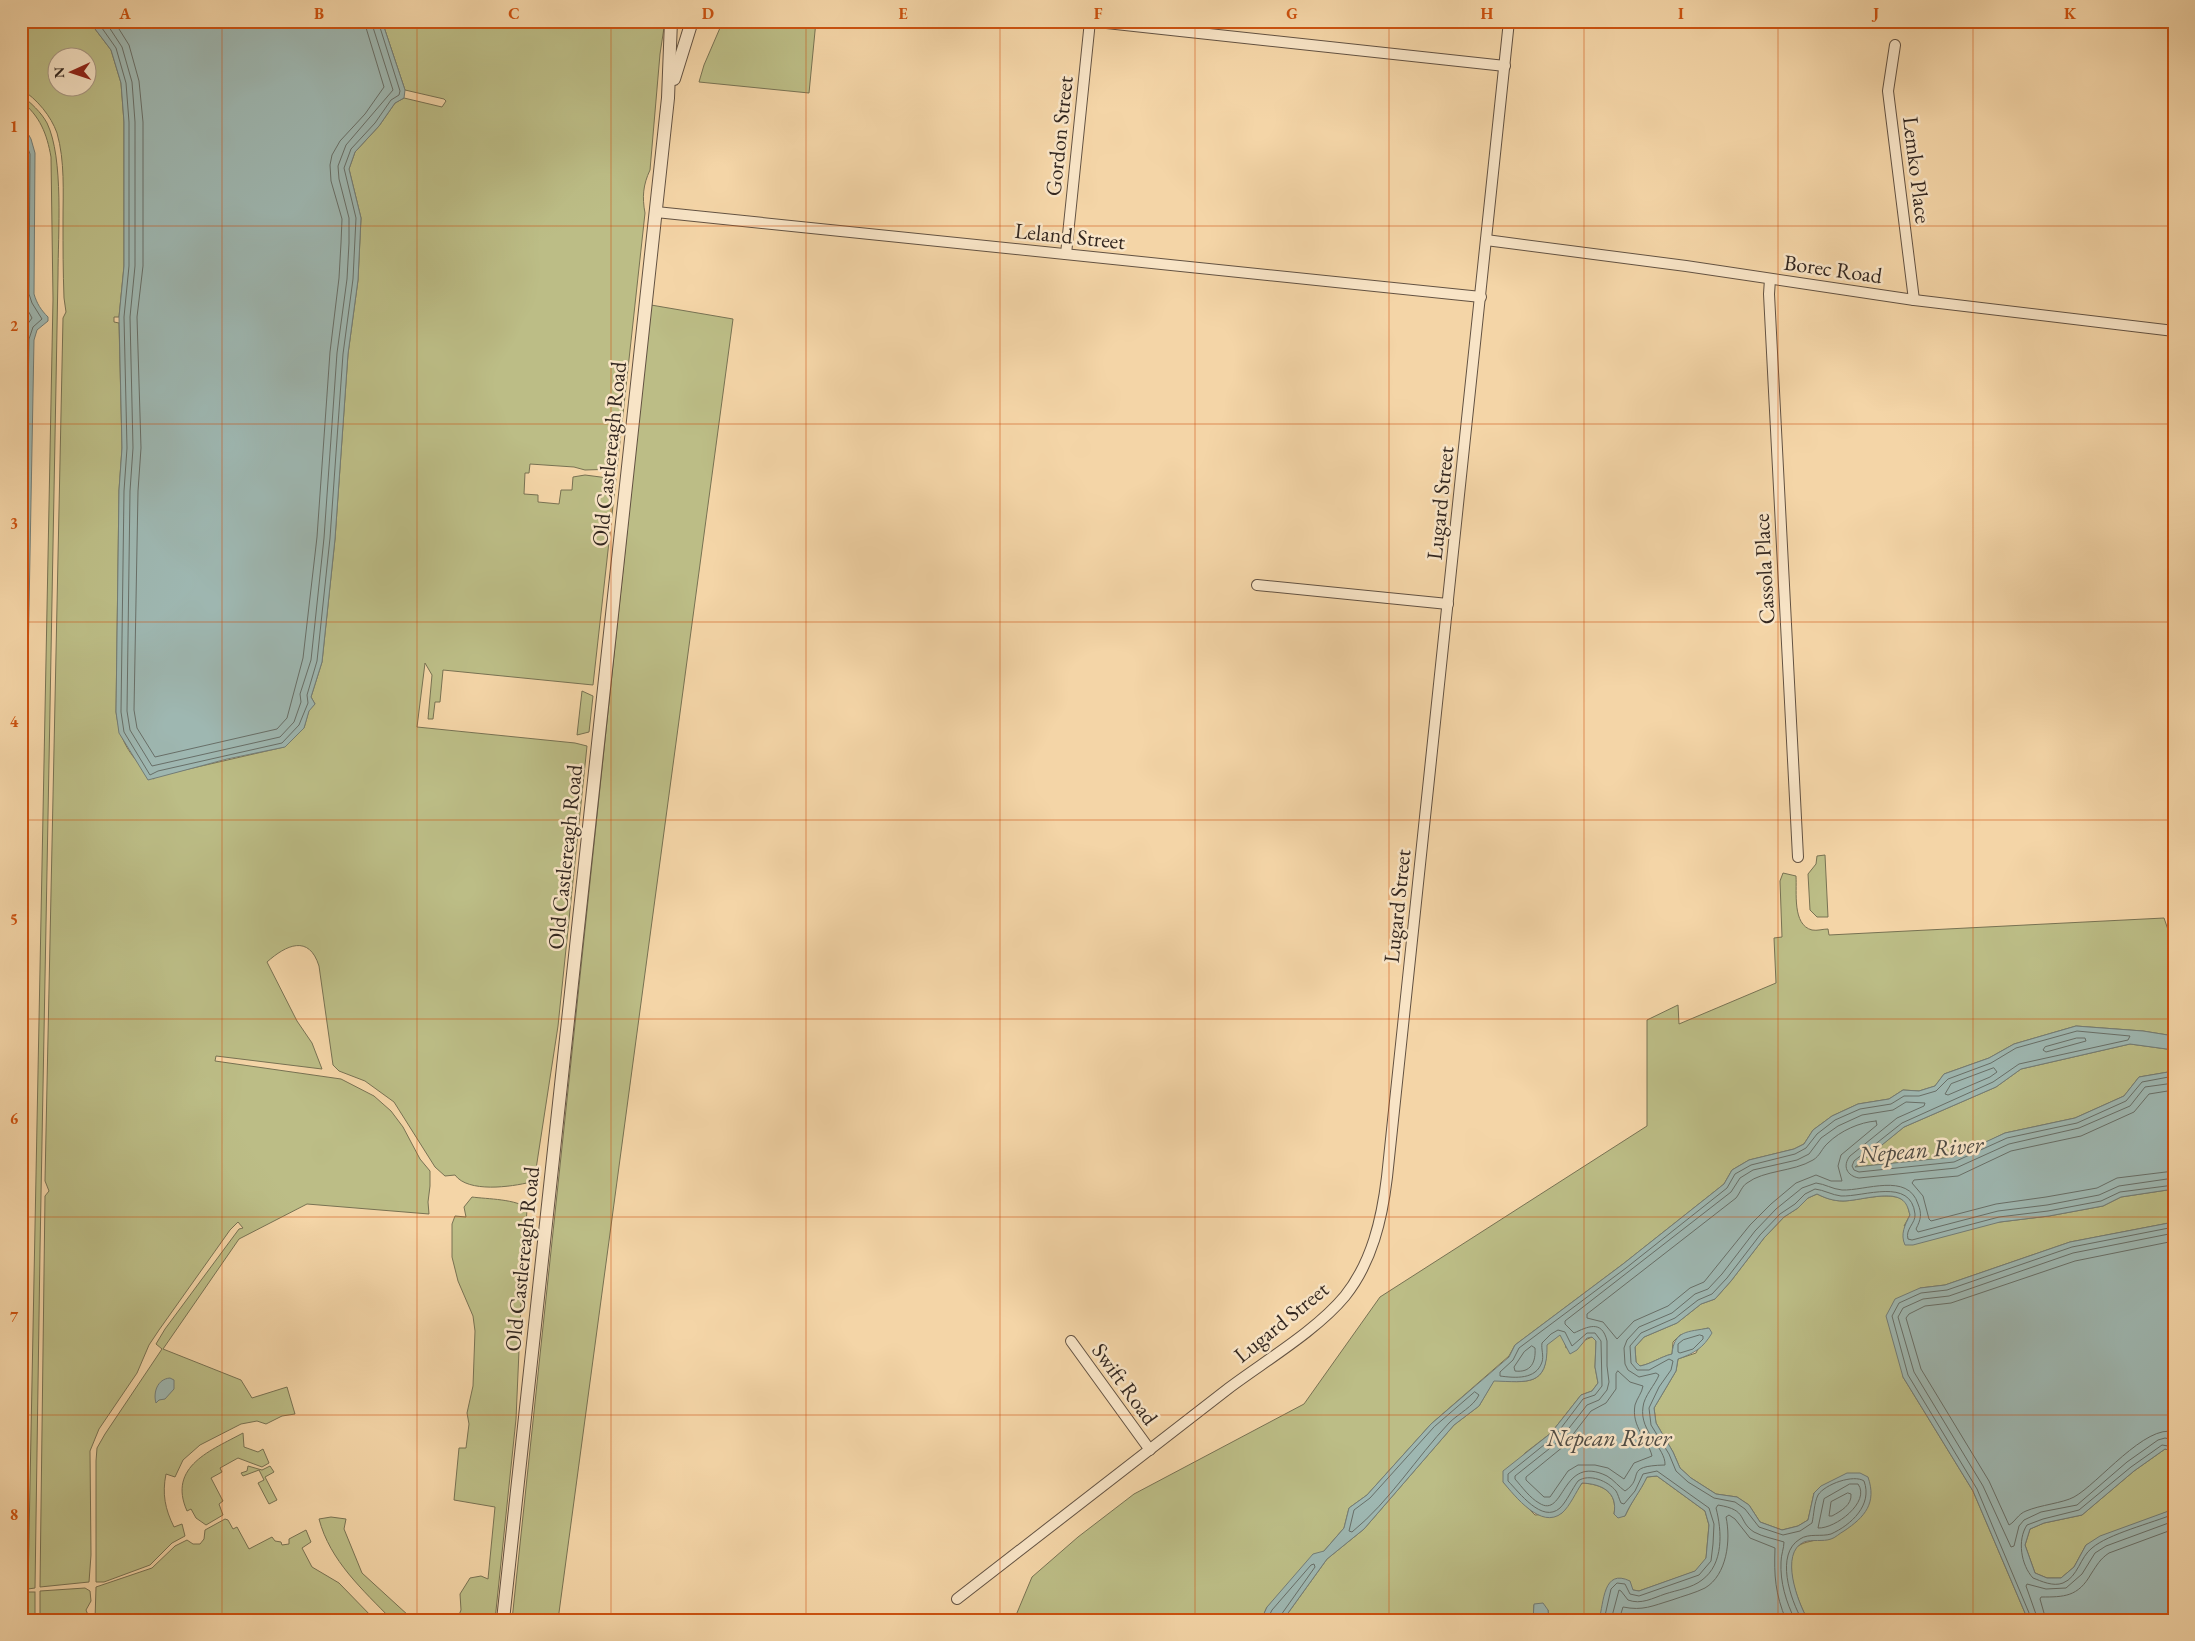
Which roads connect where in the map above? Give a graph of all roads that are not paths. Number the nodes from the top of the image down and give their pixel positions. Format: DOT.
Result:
graph roads {
  1 [pos="671,21"];
  2 [pos="692,21"];
  3 [pos="1089,21"];
  4 [pos="1509,21"];
  5 [pos="1894,45"];
  6 [pos="1505,66"];
  7 [pos="668,98"];
  8 [pos="656,212"];
  9 [pos="1486,240"];
  10 [pos="1066,254"];
  11 [pos="1770,279"];
  12 [pos="1481,297"];
  13 [pos="1914,300"];
  14 [pos="2174,331"];
  15 [pos="1257,586"];
  16 [pos="1448,604"];
  17 [pos="1798,857"];
  18 [pos="1071,1341"];
  19 [pos="1150,1450"];
  20 [pos="957,1599"];
  21 [pos="503,1620"];
  1 -- 7 [label="street, Old Castlereagh Road"];
  2 -- 7 [label="street, Old Castlereagh Road"];
  3 -- 6 [label="street"];
  3 -- 10 [label="street, Gordon Street"];
  4 -- 6 [label="street, Lugard Street"];
  5 -- 13 [label="street, Lemko Place"];
  6 -- 9 [label="street, Lugard Street"];
  7 -- 8 [label="street, Old Castlereagh Road"];
  8 -- 10 [label="street, Leland Street"];
  8 -- 21 [label="street, Old Castlereagh Road"];
  9 -- 11 [label="street, Borec Road"];
  9 -- 12 [label="street, Lugard Street"];
  10 -- 12 [label="street, Leland Street"];
  11 -- 13 [label="street, Borec Road"];
  11 -- 17 [label="street, Cassola Place"];
  12 -- 16 [label="street, Lugard Street"];
  13 -- 14 [label="street, Borec Road"];
  15 -- 16 [label="street"];
  16 -- 19 [label="street, Lugard Street"];
  18 -- 19 [label="street, Swift Road"];
  19 -- 20 [label="street, Lugard Street"];
}
